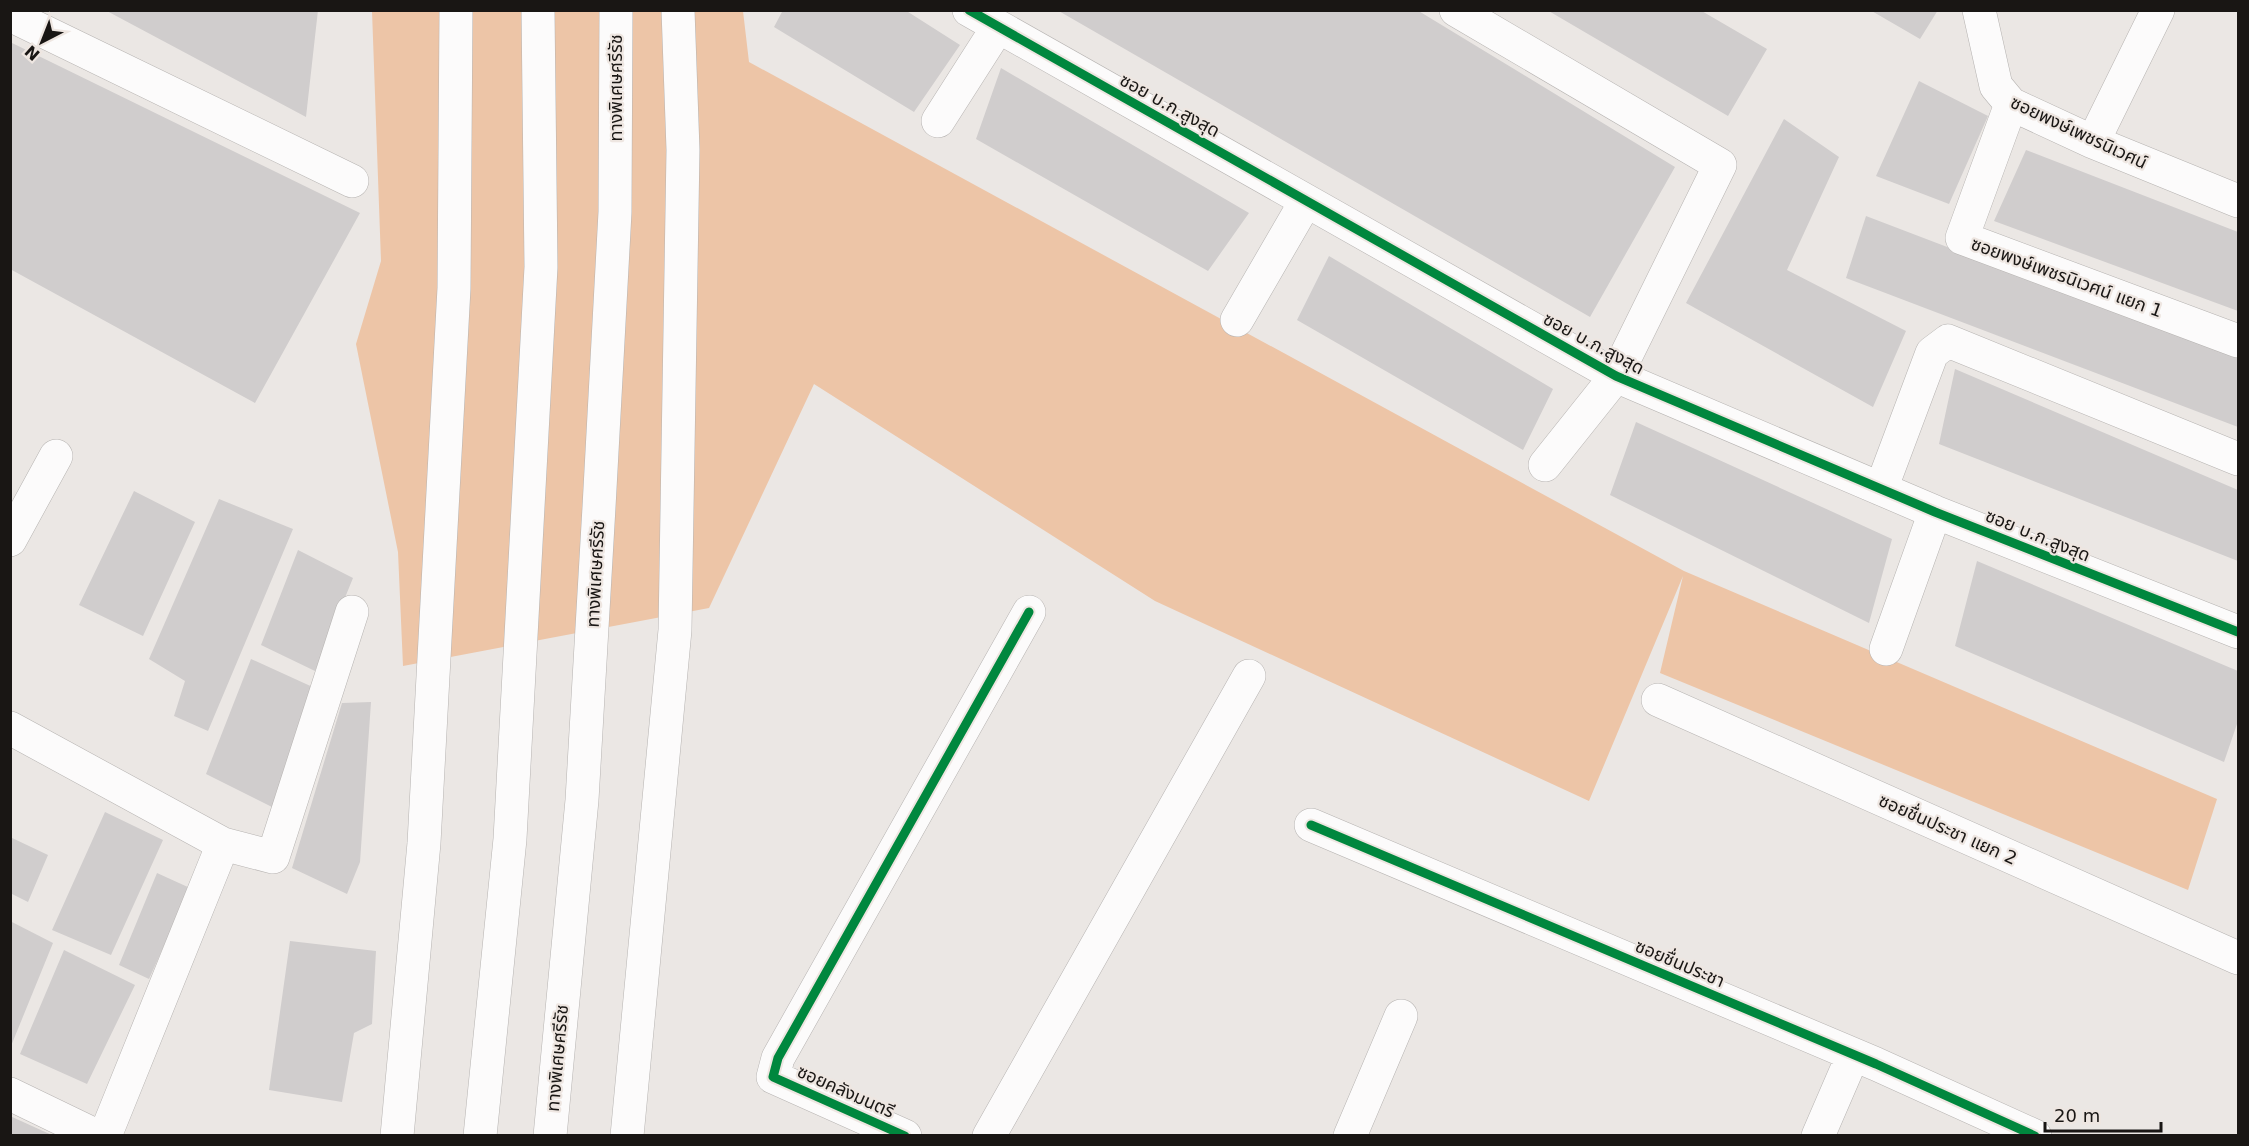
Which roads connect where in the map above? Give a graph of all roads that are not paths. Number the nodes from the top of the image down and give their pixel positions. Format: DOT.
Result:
graph roads {
  1 [pos="456,10"];
  2 [pos="538,10"];
  3 [pos="616,10"];
  4 [pos="678,10"];
  5 [pos="969,10"];
  6 [pos="1456,10"];
  7 [pos="1979,10"];
  8 [pos="2158,10"];
  9 [pos="10,15"];
  10 [pos="998,27"];
  11 [pos="2011,104"];
  12 [pos="938,121"];
  13 [pos="2092,142"];
  14 [pos="352,181"];
  15 [pos="1306,201"];
  16 [pos="2238,201"];
  17 [pos="1237,320"];
  18 [pos="2238,341"];
  19 [pos="1616,376"];
  20 [pos="56,456"];
  21 [pos="2238,459"];
  22 [pos="1545,465"];
  23 [pos="1881,489"];
  24 [pos="1935,512"];
  25 [pos="10,540"];
  26 [pos="352,612"];
  27 [pos="1029,612"];
  28 [pos="2238,632"];
  29 [pos="1886,650"];
  30 [pos="1249,675"];
  31 [pos="1658,700"];
  32 [pos="10,728"];
  33 [pos="1311,825"];
  34 [pos="223,844"];
  35 [pos="2238,958"];
  36 [pos="1401,1016"];
  37 [pos="1853,1054"];
  38 [pos="10,1094"];
  39 [pos="839,1122"];
  40 [pos="97,1136"];
  41 [pos="105,1136"];
  42 [pos="397,1136"];
  43 [pos="480,1136"];
  44 [pos="550,1136"];
  45 [pos="627,1136"];
  46 [pos="905,1136"];
  47 [pos="989,1136"];
  48 [pos="1350,1136"];
  49 [pos="1818,1136"];
  50 [pos="2035,1136"];
  1 -- 42 [label="main road"];
  2 -- 43 [label="main road"];
  3 -- 44 [label="main road, ทางพิเศษศรีรัช"];
  4 -- 45 [label="main road"];
  5 -- 10 [label="main road, ซอย บ.ก.สูงสุด"];
  6 -- 19 [label="main road"];
  7 -- 11 [label="main road, ซอยพงษ์เพชรนิเวศน์"];
  8 -- 13 [label="main road"];
  9 -- 14 [label="main road"];
  10 -- 12 [label="main road"];
  10 -- 15 [label="main road, ซอย บ.ก.สูงสุด"];
  11 -- 13 [label="main road, ซอยพงษ์เพชรนิเวศน์"];
  11 -- 18 [label="main road, ซอยพงษ์เพชรนิเวศน์ แยก 1"];
  13 -- 16 [label="main road, ซอยพงษ์เพชรนิเวศน์"];
  15 -- 17 [label="main road"];
  15 -- 19 [label="main road, ซอย บ.ก.สูงสุด"];
  19 -- 22 [label="main road"];
  19 -- 23 [label="main road, ซอย บ.ก.สูงสุด"];
  20 -- 25 [label="main road"];
  21 -- 23 [label="main road"];
  23 -- 24 [label="main road, ซอย บ.ก.สูงสุด"];
  24 -- 28 [label="main road, ซอย บ.ก.สูงสุด"];
  24 -- 29 [label="main road"];
  26 -- 34 [label="main road"];
  27 -- 39 [label="main road, ซอยคลังมนตรี"];
  30 -- 47 [label="main road"];
  31 -- 35 [label="main road, ซอยชื่นประชา แยก 2"];
  32 -- 34 [label="main road"];
  33 -- 37 [label="main road, ซอยชื่นประชา"];
  34 -- 41 [label="main road"];
  36 -- 48 [label="main road"];
  37 -- 49 [label="main road"];
  37 -- 50 [label="main road, ซอยชื่นประชา"];
  38 -- 40 [label="main road"];
  39 -- 46 [label="main road, ซอยคลังมนตรี"];
}
